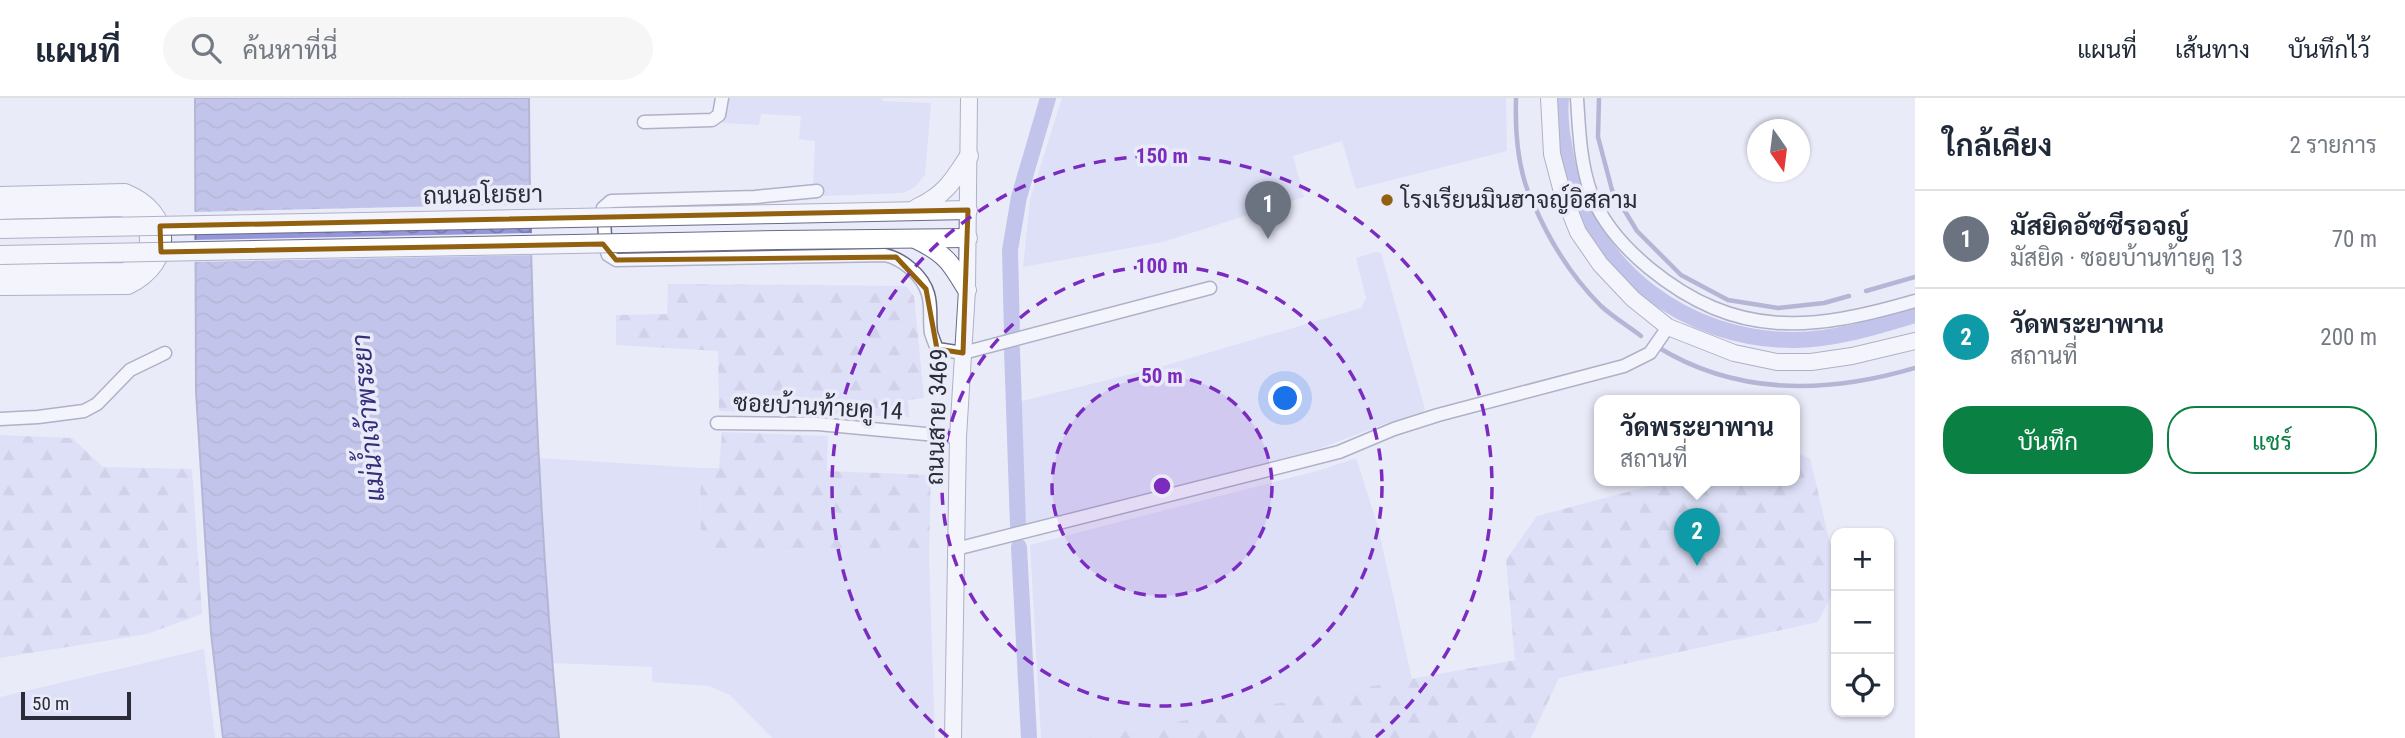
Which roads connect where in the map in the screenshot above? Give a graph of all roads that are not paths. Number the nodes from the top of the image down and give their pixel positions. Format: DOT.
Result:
graph roads {
  1 [pos="722,98"];
  2 [pos="969,98"];
  3 [pos="1549,98"];
  4 [pos="1577,98"];
  5 [pos="644,122"];
  6 [pos="969,156"];
  7 [pos="817,191"];
  8 [pos="3,197"];
  9 [pos="968,210"];
  10 [pos="911,211"];
  11 [pos="0,229"];
  12 [pos="913,238"];
  13 [pos="968,238"];
  14 [pos="0,255"];
  15 [pos="1,284"];
  16 [pos="1210,288"];
  17 [pos="967,290"];
  18 [pos="1915,300"];
  19 [pos="1668,327"];
  20 [pos="1915,341"];
  21 [pos="165,352"];
  22 [pos="962,353"];
  23 [pos="0,419"];
  24 [pos="717,423"];
  25 [pos="958,437"];
  26 [pos="956,549"];
  27 [pos="953,738"];
  1 -- 5 [label="street"];
  2 -- 6 [label="street, ถนนสาย 3469"];
  3 -- 19 [label="street"];
  4 -- 18 [label="street"];
  6 -- 9 [label="street, ถนนสาย 3469"];
  6 -- 10 [label="main road"];
  7 -- 22 [label="street"];
  8 -- 15 [label="main road"];
  9 -- 10 [label="main road, ถนนอโยธยา"];
  9 -- 13 [label="street, ถนนสาย 3469"];
  10 -- 11 [label="main road, ถนนอโยธยา, bridge"];
  12 -- 13 [label="main road, ถนนอโยธยา"];
  12 -- 14 [label="main road, ถนนอโยธยา, bridge"];
  12 -- 17 [label="main road"];
  13 -- 17 [label="street, ถนนสาย 3469"];
  16 -- 22 [label="street"];
  17 -- 22 [label="street, ถนนสาย 3469"];
  19 -- 20 [label="street"];
  19 -- 26 [label="street"];
  21 -- 23 [label="street"];
  22 -- 25 [label="street, ถนนสาย 3469"];
  24 -- 25 [label="street, ซอยบ้านท้ายคู 14"];
  25 -- 26 [label="street, ถนนสาย 3469"];
  26 -- 27 [label="street, ถนนสาย 3469"];
}
